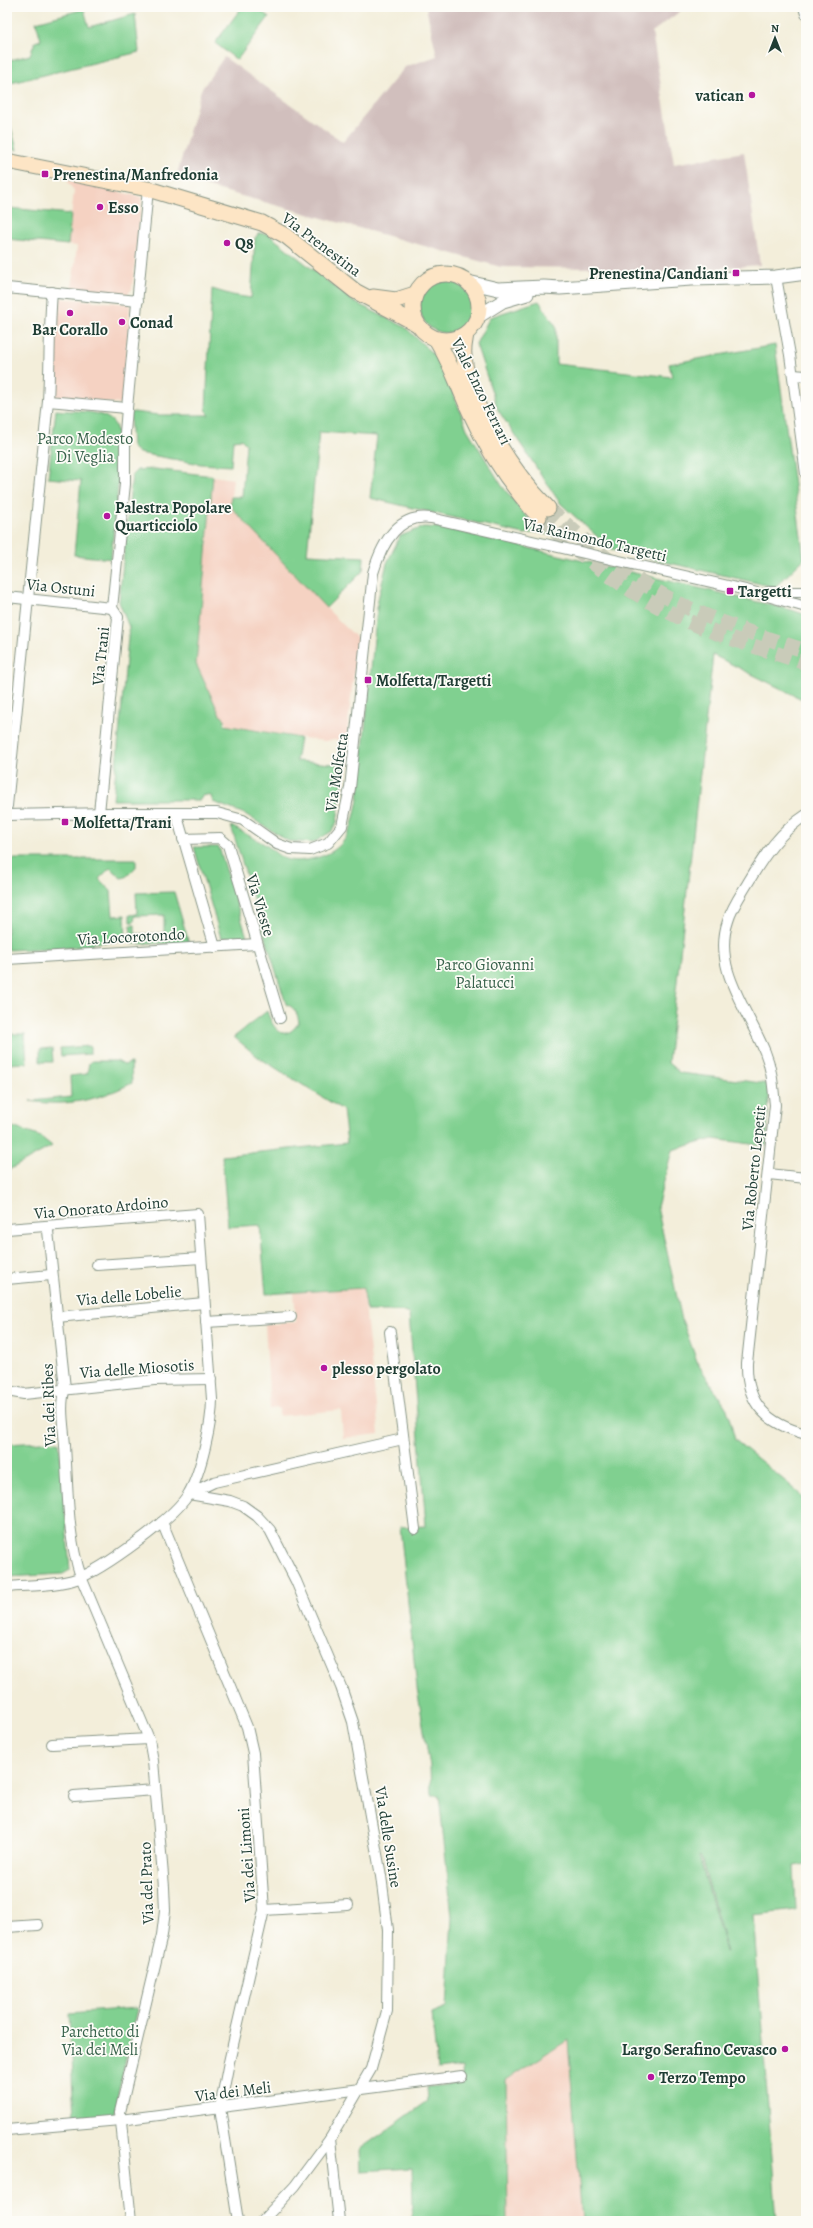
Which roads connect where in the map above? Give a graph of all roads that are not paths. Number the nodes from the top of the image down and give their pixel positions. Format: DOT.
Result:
graph roads {
  1 [pos="804,7"];
  2 [pos="806,14"];
  3 [pos="7,161"];
  4 [pos="148,189"];
  5 [pos="806,273"];
  6 [pos="776,277"];
  7 [pos="468,282"];
  8 [pos="7,288"];
  9 [pos="560,288"];
  10 [pos="52,292"];
  11 [pos="359,293"];
  12 [pos="415,294"];
  13 [pos="138,301"];
  14 [pos="479,316"];
  15 [pos="417,324"];
  16 [pos="466,334"];
  17 [pos="436,339"];
  18 [pos="792,375"];
  19 [pos="806,376"];
  20 [pos="48,401"];
  21 [pos="127,408"];
  22 [pos="806,474"];
  23 [pos="426,517"];
  24 [pos="756,592"];
  25 [pos="793,592"];
  26 [pos="806,592"];
  27 [pos="7,597"];
  28 [pos="28,599"];
  29 [pos="795,603"];
  30 [pos="806,607"];
  31 [pos="112,608"];
  32 [pos="7,806"];
  33 [pos="99,813"];
  34 [pos="176,813"];
  35 [pos="7,815"];
  36 [pos="806,815"];
  37 [pos="183,838"];
  38 [pos="257,944"];
  39 [pos="215,947"];
  40 [pos="7,958"];
  41 [pos="280,1018"];
  42 [pos="769,1174"];
  43 [pos="806,1178"];
  44 [pos="7,1229"];
  45 [pos="48,1231"];
  46 [pos="201,1258"];
  47 [pos="97,1266"];
  48 [pos="51,1275"];
  49 [pos="7,1279"];
  50 [pos="204,1303"];
  51 [pos="57,1317"];
  52 [pos="291,1317"];
  53 [pos="206,1322"];
  54 [pos="390,1332"];
  55 [pos="211,1379"];
  56 [pos="65,1388"];
  57 [pos="7,1391"];
  58 [pos="806,1434"];
  59 [pos="403,1439"];
  60 [pos="189,1494"];
  61 [pos="162,1522"];
  62 [pos="416,1529"];
  63 [pos="81,1577"];
  64 [pos="7,1587"];
  65 [pos="149,1739"];
  66 [pos="52,1744"];
  67 [pos="155,1790"];
  68 [pos="74,1796"];
  69 [pos="348,1905"];
  70 [pos="264,1910"];
  71 [pos="38,1925"];
  72 [pos="7,1927"];
  73 [pos="462,2076"];
  74 [pos="359,2090"];
  75 [pos="220,2108"];
  76 [pos="120,2120"];
  77 [pos="7,2130"];
  78 [pos="330,2139"];
  79 [pos="131,2221"];
  80 [pos="238,2221"];
  81 [pos="262,2221"];
  82 [pos="339,2221"];
  1 -- 2 [label="street"];
  3 -- 4 [label="main road, Via Prenestina"];
  4 -- 11 [label="main road, Via Prenestina"];
  4 -- 13 [label="street, Via Trani"];
  5 -- 6 [label="street"];
  6 -- 9 [label="street"];
  6 -- 18 [label="street"];
  7 -- 9 [label="street"];
  7 -- 12 [label="main road"];
  7 -- 14 [label="main road"];
  8 -- 10 [label="street"];
  9 -- 14 [label="street"];
  10 -- 13 [label="street"];
  10 -- 20 [label="street"];
  11 -- 12 [label="main road, Via Prenestina"];
  11 -- 15 [label="main road, Via Prenestina"];
  12 -- 15 [label="main road"];
  13 -- 21 [label="street, Via Trani"];
  14 -- 16 [label="main road"];
  15 -- 17 [label="main road"];
  16 -- 17 [label="main road"];
  16 -- 17 [label="main road, Viale Enzo Ferrari"];
  18 -- 19 [label="street"];
  18 -- 22 [label="street"];
  20 -- 21 [label="street"];
  20 -- 28 [label="street"];
  21 -- 31 [label="street, Via Trani"];
  23 -- 24 [label="street, Via Raimondo Targetti"];
  23 -- 34 [label="street, Via Molfetta"];
  24 -- 25 [label="street, Via Raimondo Targetti"];
  24 -- 29 [label="street, Via Raimondo Targetti"];
  25 -- 26 [label="street, Via Raimondo Targetti"];
  25 -- 29 [label="street"];
  27 -- 28 [label="street, Via Ostuni"];
  28 -- 31 [label="street, Via Ostuni"];
  28 -- 32 [label="street"];
  29 -- 30 [label="street, Via Raimondo Targetti"];
  31 -- 33 [label="street, Via Trani"];
  33 -- 34 [label="street, Via Molfetta"];
  33 -- 35 [label="street, Via Molfetta"];
  34 -- 37 [label="street"];
  36 -- 42 [label="street, Via Roberto Lepetit"];
  37 -- 38 [label="street, Via Vieste"];
  37 -- 39 [label="street"];
  38 -- 39 [label="street, Via Locorotondo"];
  38 -- 41 [label="street, Via Vieste"];
  39 -- 40 [label="street, Via Locorotondo"];
  42 -- 43 [label="street"];
  42 -- 58 [label="street, Via Roberto Lepetit"];
  44 -- 46 [label="street, Via Onorato Ardoino"];
  45 -- 48 [label="street, Via dei Ribes"];
  46 -- 47 [label="street"];
  46 -- 50 [label="street"];
  48 -- 49 [label="street"];
  48 -- 51 [label="street, Via dei Ribes"];
  50 -- 51 [label="street, Via delle Lobelie"];
  50 -- 53 [label="street"];
  51 -- 56 [label="street, Via dei Ribes"];
  52 -- 53 [label="street"];
  53 -- 55 [label="street"];
  54 -- 59 [label="street"];
  55 -- 56 [label="street, Via delle Miosotis"];
  55 -- 60 [label="street"];
  56 -- 57 [label="street, Via delle Miosotis"];
  56 -- 63 [label="street, Via dei Ribes"];
  59 -- 60 [label="street"];
  59 -- 62 [label="street"];
  60 -- 61 [label="street"];
  60 -- 74 [label="street, Via delle Susine"];
  61 -- 63 [label="street"];
  61 -- 70 [label="street, Via dei Limoni"];
  63 -- 64 [label="street"];
  63 -- 65 [label="street, Via del Prato"];
  65 -- 66 [label="street"];
  65 -- 67 [label="street, Via del Prato"];
  67 -- 68 [label="street"];
  67 -- 76 [label="street, Via del Prato"];
  69 -- 70 [label="street"];
  70 -- 75 [label="street, Via dei Limoni"];
  71 -- 72 [label="street"];
  73 -- 74 [label="street, Via dei Meli"];
  74 -- 75 [label="street, Via dei Meli"];
  74 -- 78 [label="street, Via delle Susine"];
  75 -- 76 [label="street, Via dei Meli"];
  75 -- 80 [label="street, Via dei Limoni"];
  76 -- 77 [label="street, Via dei Meli"];
  76 -- 79 [label="street, Via del Prato"];
  78 -- 81 [label="street, Via delle Susine"];
  78 -- 82 [label="street"];
}
